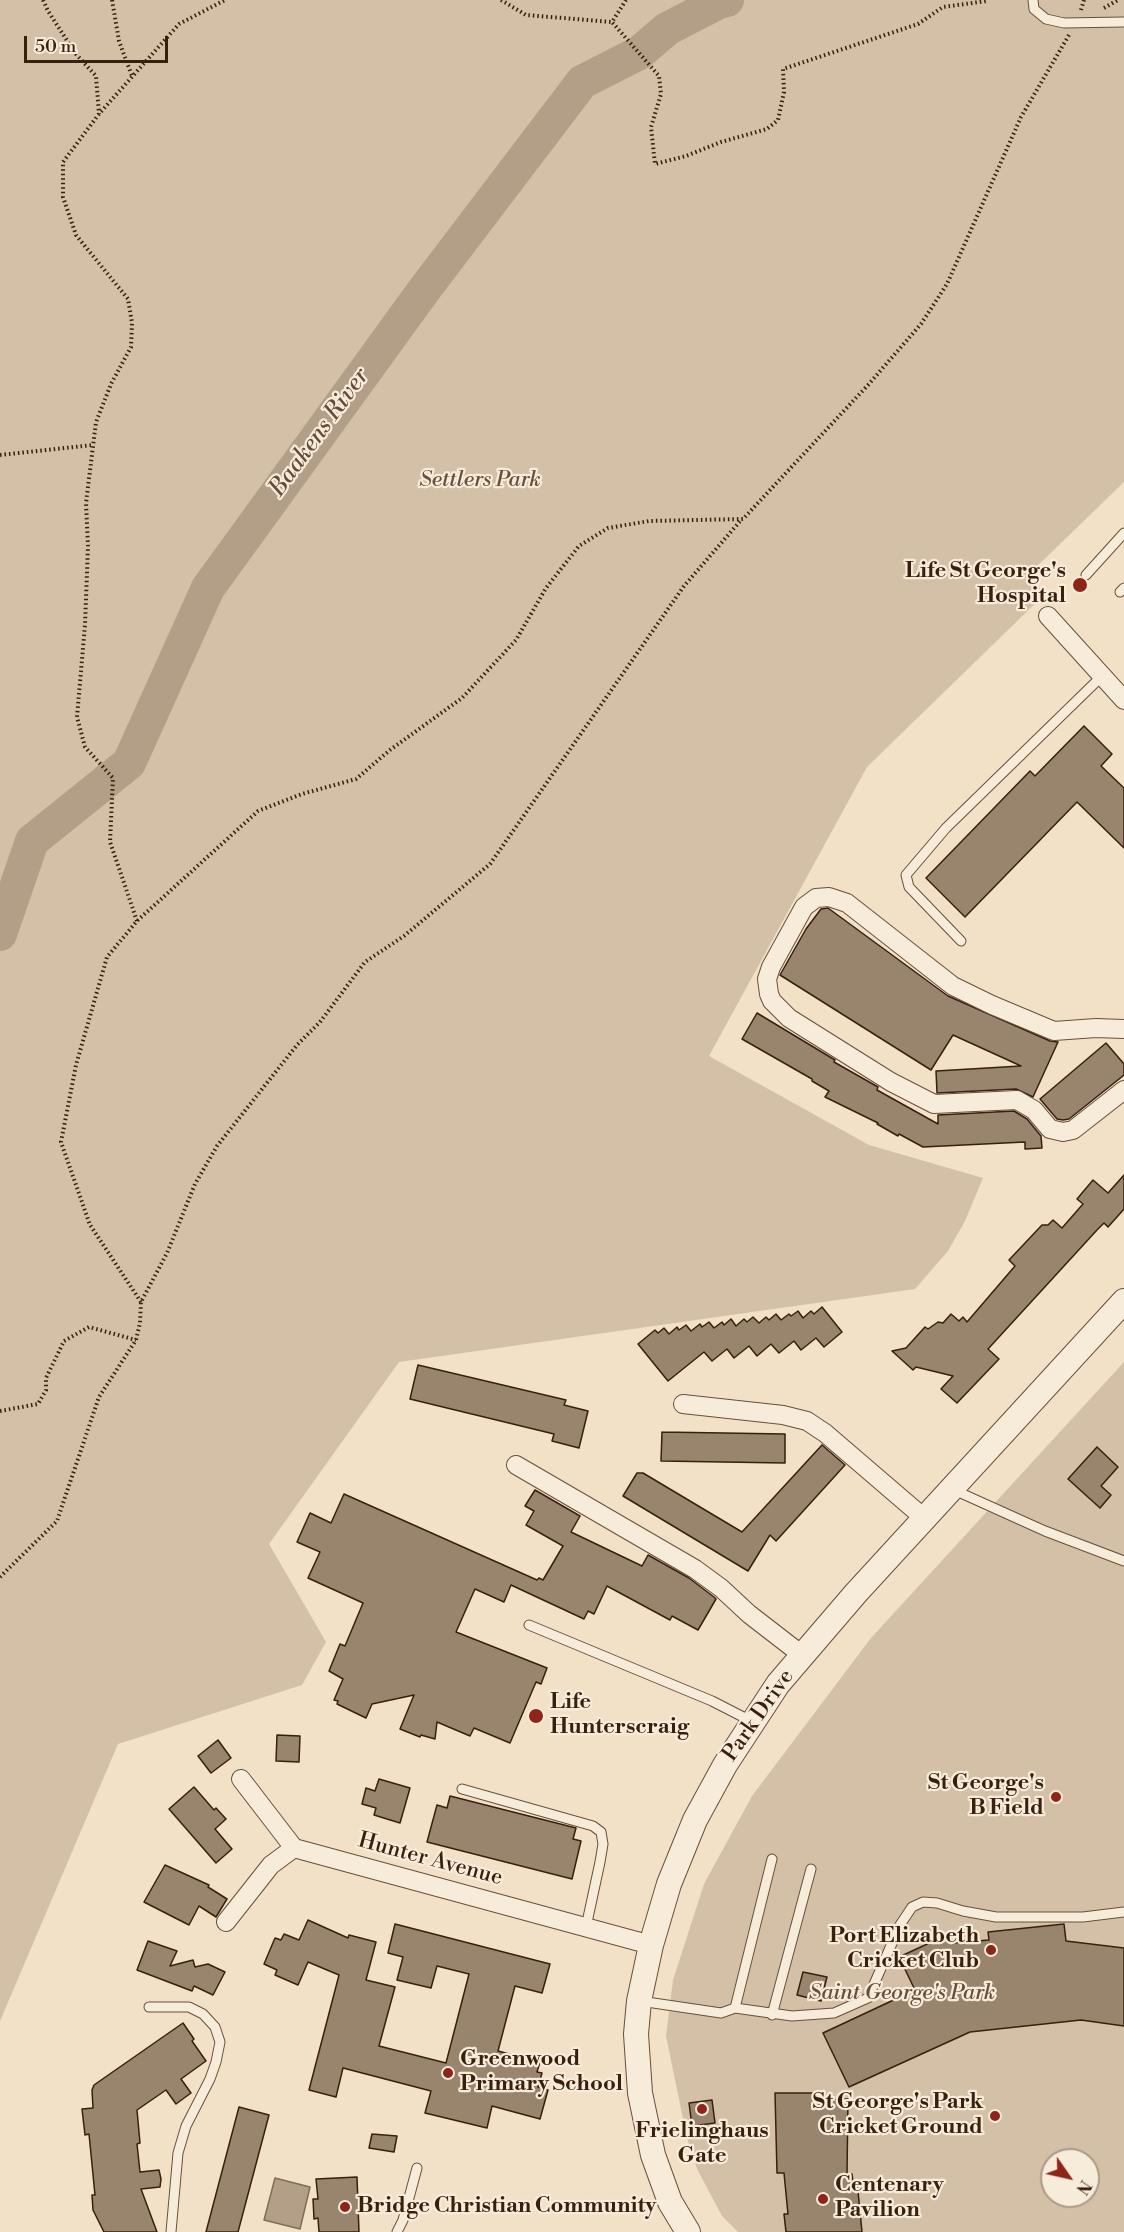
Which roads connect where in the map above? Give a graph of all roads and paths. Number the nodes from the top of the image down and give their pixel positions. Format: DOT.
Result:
graph roads {
  1 [pos="43,0"];
  2 [pos="112,0"];
  3 [pos="225,0"];
  4 [pos="501,0"];
  5 [pos="627,0"];
  6 [pos="1033,0"];
  7 [pos="987,1"];
  8 [pos="612,22"];
  9 [pos="1077,22"];
  10 [pos="1124,22"];
  11 [pos="132,76"];
  12 [pos="99,114"];
  13 [pos="93,445"];
  14 [pos="0,455"];
  15 [pos="742,519"];
  16 [pos="1124,533"];
  17 [pos="1086,575"];
  18 [pos="1048,616"];
  19 [pos="1102,676"];
  20 [pos="1124,700"];
  21 [pos="137,921"];
  22 [pos="961,941"];
  23 [pos="1124,1029"];
  24 [pos="1124,1090"];
  25 [pos="1124,1301"];
  26 [pos="141,1302"];
  27 [pos="136,1340"];
  28 [pos="683,1404"];
  29 [pos="0,1411"];
  30 [pos="516,1465"];
  31 [pos="952,1489"];
  32 [pos="924,1518"];
  33 [pos="1124,1561"];
  34 [pos="0,1577"];
  35 [pos="529,1625"];
  36 [pos="802,1655"];
  37 [pos="753,1722"];
  38 [pos="241,1779"];
  39 [pos="462,1789"];
  40 [pos="294,1848"];
  41 [pos="772,1859"];
  42 [pos="811,1869"];
  43 [pos="1124,1912"];
  44 [pos="226,1922"];
  45 [pos="586,1927"];
  46 [pos="651,1945"];
  47 [pos="639,2001"];
  48 [pos="149,2007"];
  49 [pos="735,2008"];
  50 [pos="772,2015"];
  51 [pos="417,2168"];
  52 [pos="171,2232"];
  53 [pos="397,2232"];
  54 [pos="688,2232"];
  1 -- 12 [label="path"];
  2 -- 11 [label="path"];
  3 -- 11 [label="path"];
  4 -- 8 [label="path"];
  5 -- 8 [label="path"];
  6 -- 9 [label="lane"];
  7 -- 8 [label="path"];
  9 -- 10 [label="lane"];
  9 -- 15 [label="path"];
  11 -- 12 [label="path"];
  12 -- 13 [label="path"];
  13 -- 14 [label="path"];
  13 -- 21 [label="path"];
  15 -- 21 [label="path"];
  15 -- 26 [label="path"];
  16 -- 17 [label="lane"];
  18 -- 19 [label="street"];
  19 -- 20 [label="street"];
  19 -- 22 [label="lane"];
  21 -- 26 [label="path"];
  23 -- 24 [label="street"];
  25 -- 31 [label="street, Park Drive"];
  26 -- 27 [label="path"];
  27 -- 29 [label="path"];
  27 -- 34 [label="path"];
  28 -- 32 [label="street"];
  30 -- 36 [label="street"];
  31 -- 32 [label="street, Park Drive"];
  31 -- 33 [label="lane"];
  32 -- 36 [label="street, Park Drive"];
  35 -- 37 [label="lane"];
  36 -- 37 [label="street, Park Drive"];
  37 -- 46 [label="street, Park Drive"];
  38 -- 40 [label="street"];
  39 -- 45 [label="lane"];
  40 -- 44 [label="street"];
  40 -- 45 [label="street, Hunter Avenue"];
  41 -- 49 [label="lane"];
  42 -- 50 [label="lane"];
  43 -- 50 [label="lane"];
  45 -- 46 [label="street, Hunter Avenue"];
  46 -- 47 [label="street, Park Drive"];
  47 -- 49 [label="lane"];
  47 -- 54 [label="street, Park Drive"];
  48 -- 52 [label="lane"];
  49 -- 50 [label="lane"];
  51 -- 53 [label="lane"];
}
